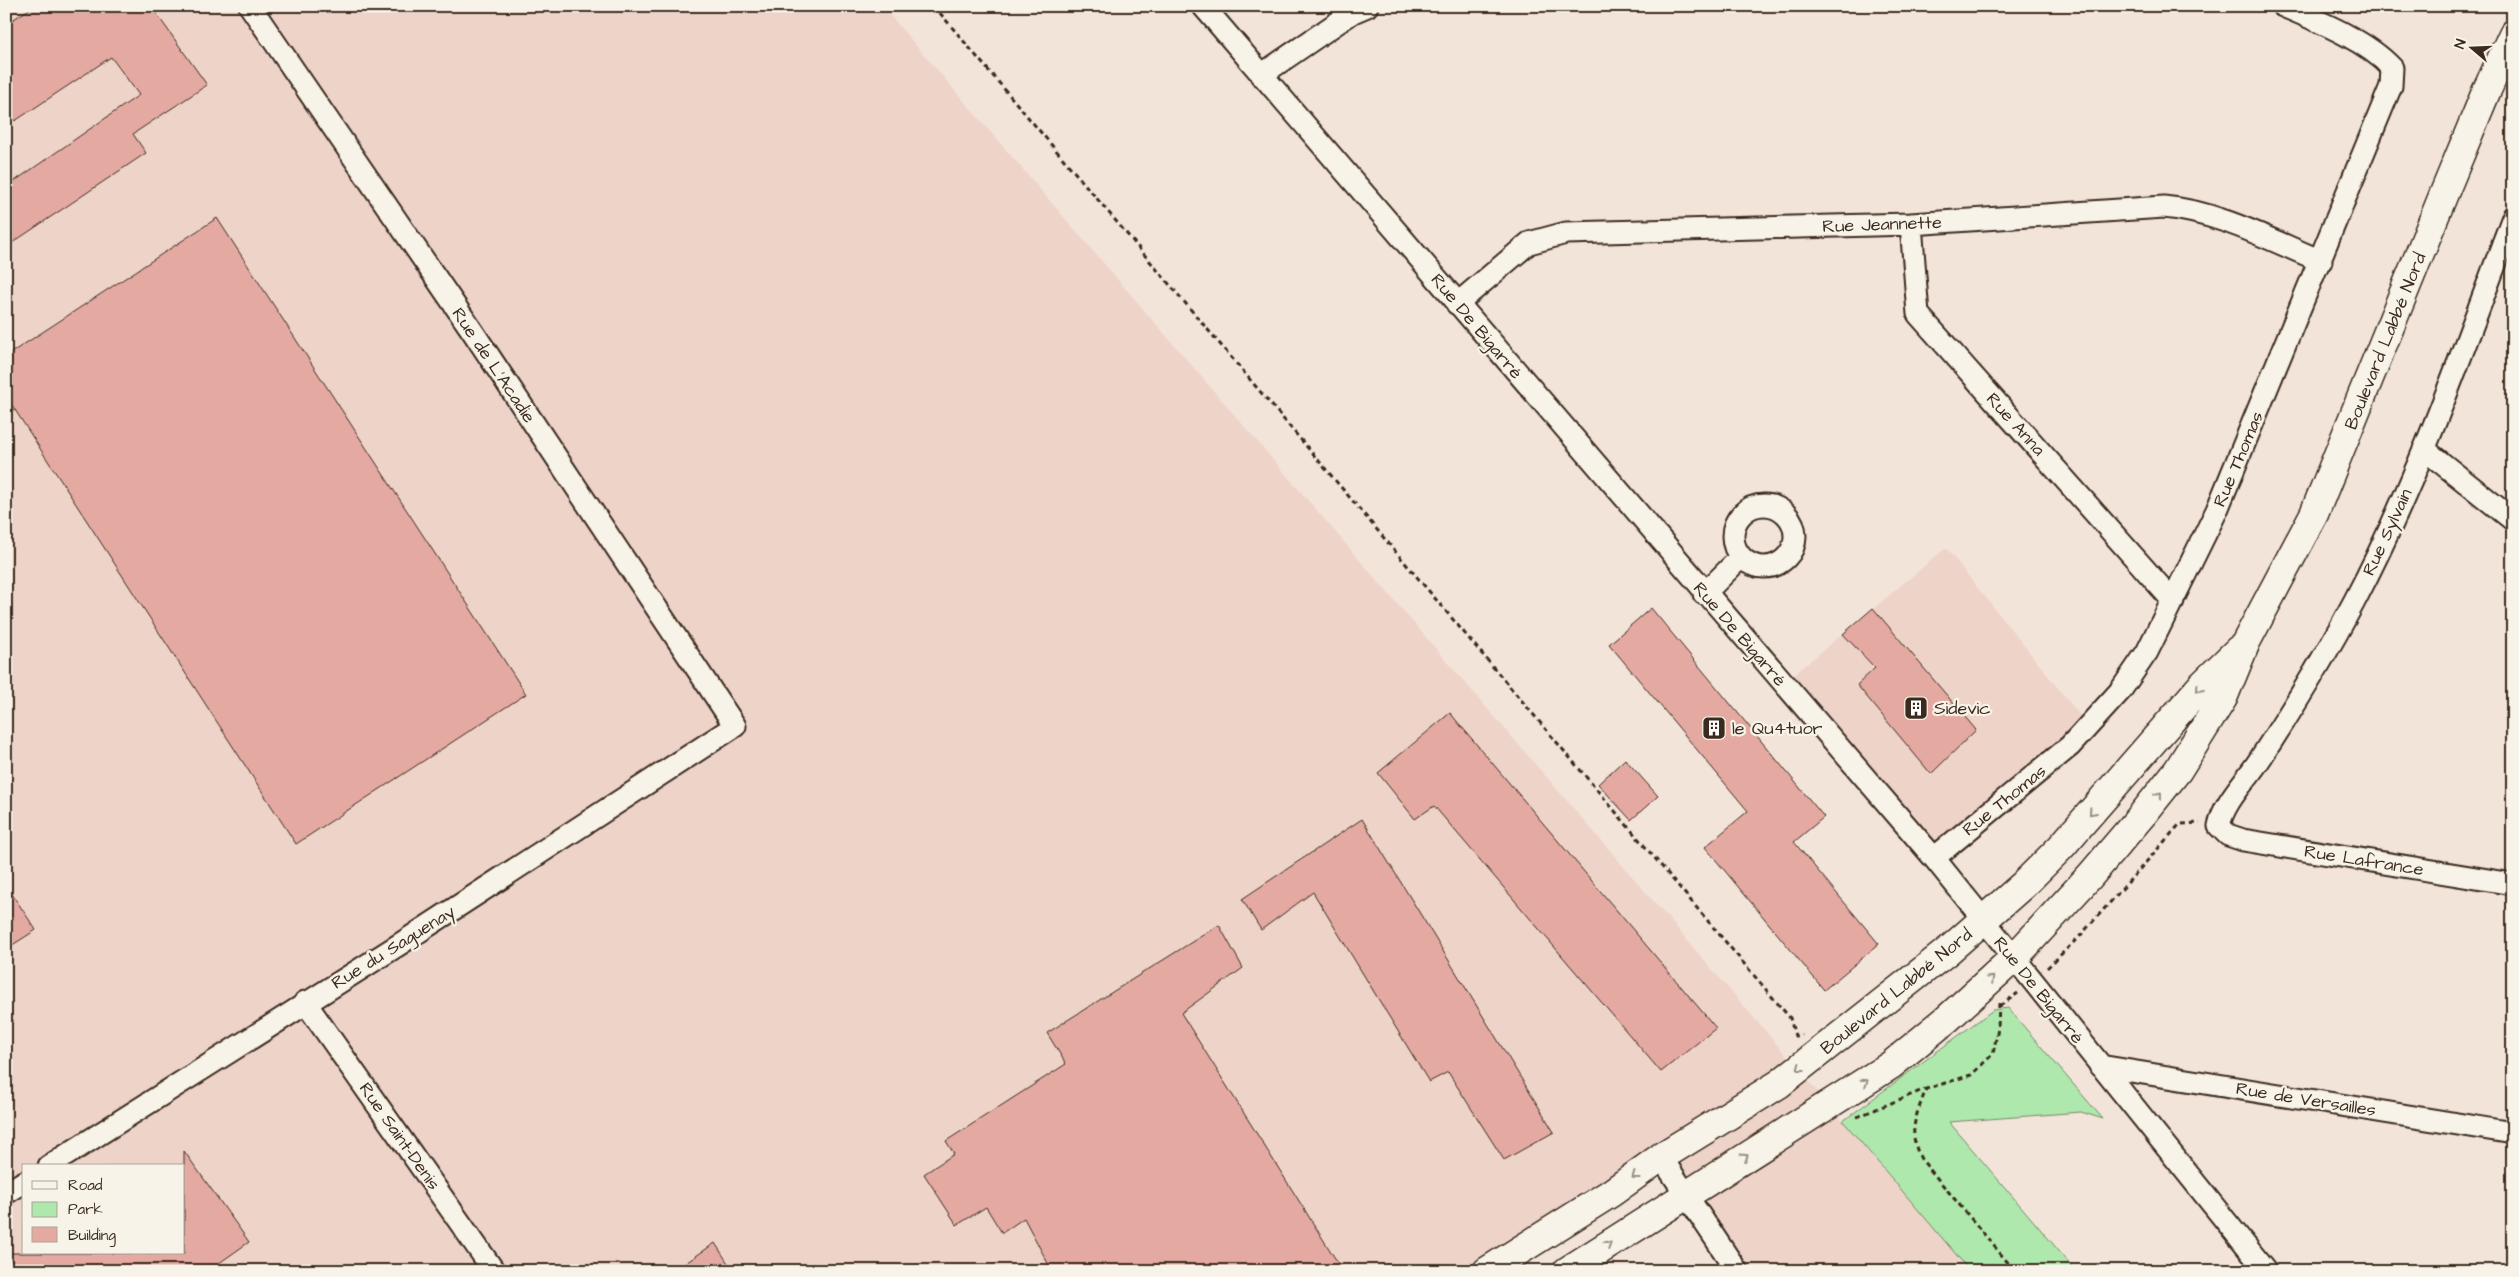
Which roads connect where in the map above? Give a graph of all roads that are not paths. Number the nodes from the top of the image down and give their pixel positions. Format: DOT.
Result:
graph roads {
  1 [pos="250,6"];
  2 [pos="1203,6"];
  3 [pos="1367,6"];
  4 [pos="2283,6"];
  5 [pos="2320,13"];
  6 [pos="2513,34"];
  7 [pos="1261,75"];
  8 [pos="2513,217"];
  9 [pos="1911,224"];
  10 [pos="2321,261"];
  11 [pos="1457,304"];
  12 [pos="2424,449"];
  13 [pos="2513,520"];
  14 [pos="1741,557"];
  15 [pos="1704,594"];
  16 [pos="2172,601"];
  17 [pos="2246,642"];
  18 [pos="735,726"];
  19 [pos="2219,826"];
  20 [pos="1934,858"];
  21 [pos="2513,884"];
  22 [pos="1983,920"];
  23 [pos="2015,957"];
  24 [pos="305,1002"];
  25 [pos="2100,1066"];
  26 [pos="2513,1133"];
  27 [pos="1661,1157"];
  28 [pos="52,1164"];
  29 [pos="22,1183"];
  30 [pos="6,1193"];
  31 [pos="1686,1193"];
  32 [pos="494,1271"];
  33 [pos="1487,1271"];
  34 [pos="1567,1271"];
  35 [pos="1737,1271"];
  36 [pos="2266,1271"];
  1 -- 18 [label="street, Rue de L'Acadie"];
  2 -- 7 [label="street, Rue De Bigarré"];
  3 -- 7 [label="street"];
  4 -- 5 [label="street, Rue Thomas"];
  5 -- 10 [label="street, Rue Thomas"];
  6 -- 17 [label="main road, Boulevard Labbé Nord"];
  7 -- 11 [label="street, Rue De Bigarré"];
  8 -- 12 [label="street, Rue Sylvain"];
  9 -- 10 [label="street, Rue Jeannette"];
  9 -- 11 [label="street, Rue Jeannette"];
  9 -- 16 [label="street, Rue Anna"];
  10 -- 16 [label="street, Rue Thomas"];
  11 -- 15 [label="street, Rue De Bigarré"];
  12 -- 13 [label="street"];
  12 -- 19 [label="street, Rue Sylvain"];
  14 -- 15 [label="street"];
  15 -- 20 [label="street, Rue De Bigarré"];
  16 -- 20 [label="street, Rue Thomas"];
  17 -- 22 [label="main road, Boulevard Labbé Nord, one-way"];
  23 -- 17 [label="main road, Boulevard Labbé Nord, one-way"];
  18 -- 24 [label="street, Rue du Saguenay"];
  19 -- 21 [label="street, Rue Lafrance"];
  20 -- 22 [label="street, Rue De Bigarré"];
  22 -- 23 [label="street, Rue De Bigarré"];
  22 -- 27 [label="main road, Boulevard Labbé Nord, one-way"];
  23 -- 25 [label="street, Rue De Bigarré"];
  31 -- 23 [label="main road, Boulevard Labbé Nord, one-way"];
  24 -- 28 [label="street, Rue du Saguenay"];
  24 -- 32 [label="street, Rue Saint-Denis"];
  25 -- 26 [label="street, Rue de Versailles"];
  25 -- 36 [label="street, Rue De Bigarré"];
  27 -- 31 [label="street"];
  27 -- 33 [label="main road, Boulevard Labbé Nord, one-way"];
  29 -- 30 [label="street"];
  34 -- 31 [label="main road, Boulevard Labbé Nord, one-way"];
  31 -- 35 [label="street"];
}
